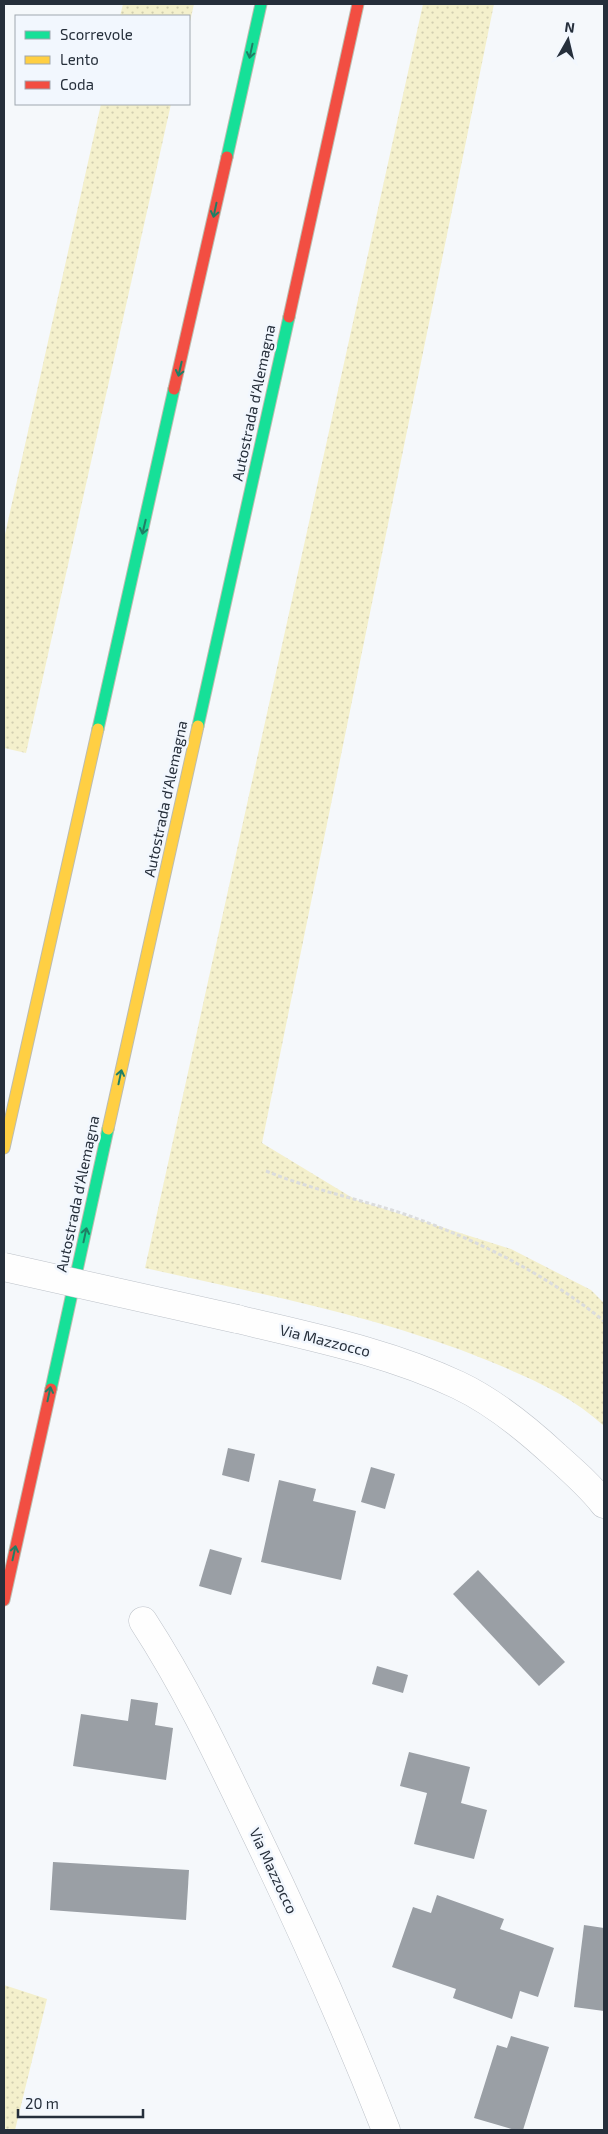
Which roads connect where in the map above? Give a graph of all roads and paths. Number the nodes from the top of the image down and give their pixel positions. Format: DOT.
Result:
graph roads {
  1 [pos="261,4"];
  2 [pos="358,4"];
  3 [pos="4,1148"];
  4 [pos="266,1171"];
  5 [pos="4,1268"];
  6 [pos="604,1321"];
  7 [pos="604,1504"];
  8 [pos="4,1600"];
  9 [pos="143,1621"];
  10 [pos="386,2130"];
  1 -- 3 [label="highway, one-way"];
  8 -- 2 [label="highway, Autostrada d'Alemagna, one-way"];
  4 -- 6 [label="path"];
  5 -- 7 [label="street, Via Mazzocco, bridge"];
  9 -- 10 [label="street, Via Mazzocco"];
}
